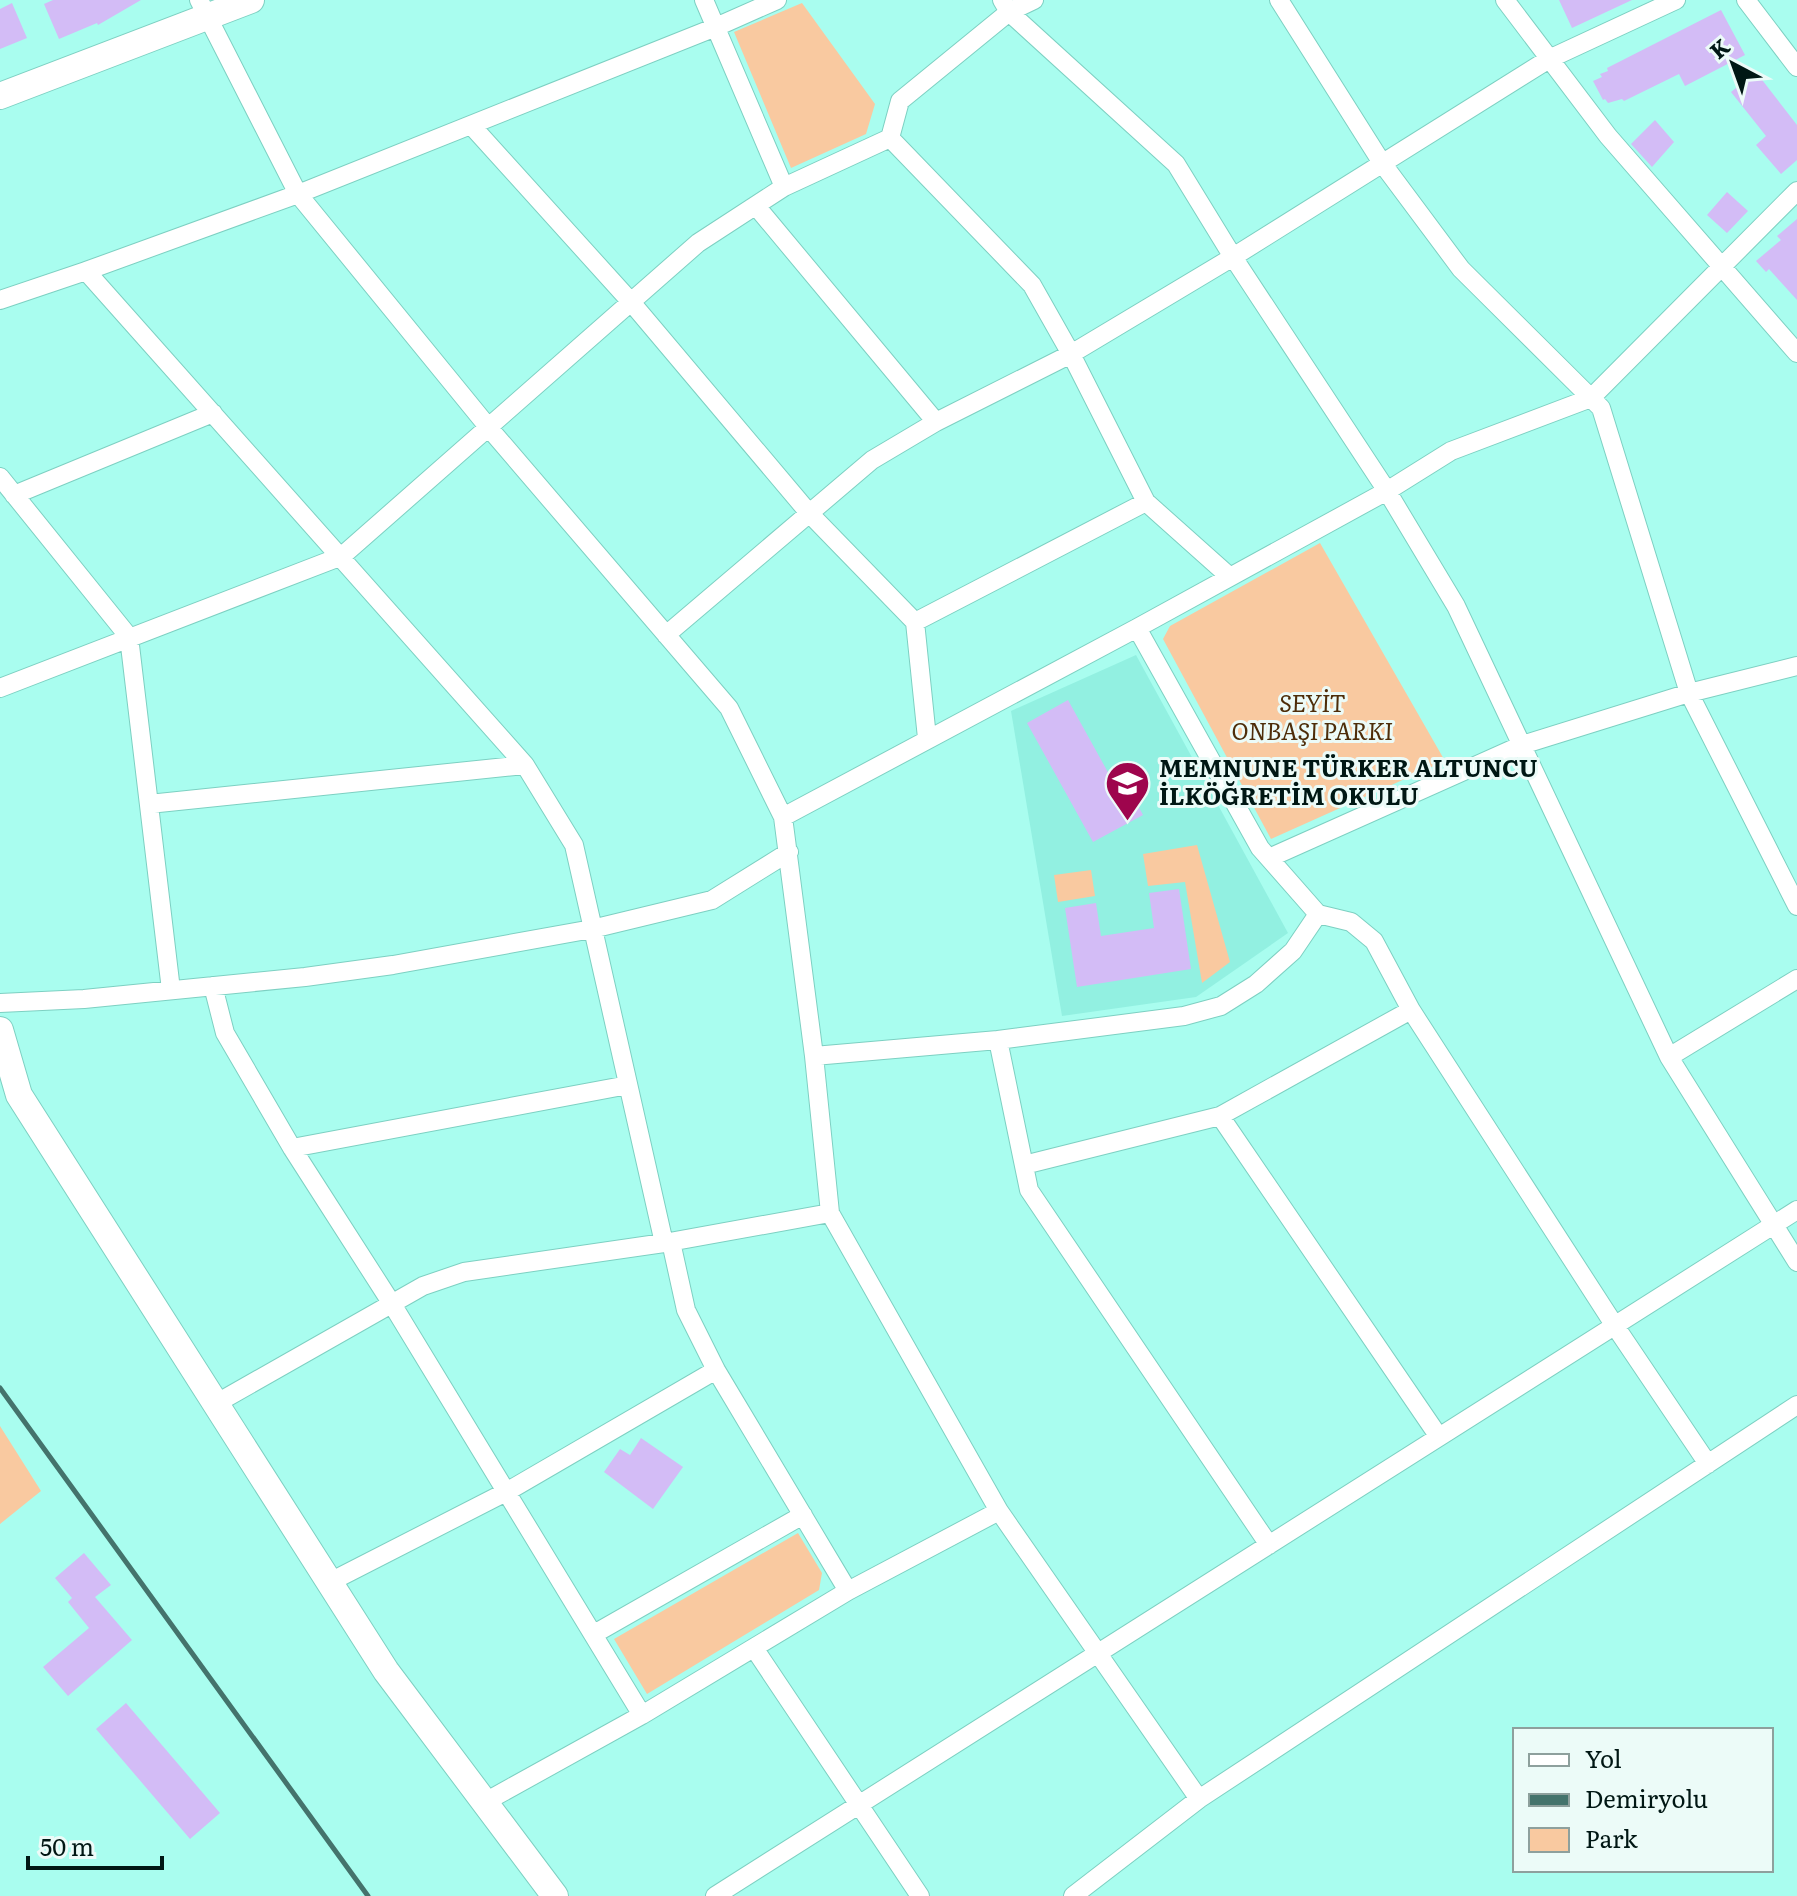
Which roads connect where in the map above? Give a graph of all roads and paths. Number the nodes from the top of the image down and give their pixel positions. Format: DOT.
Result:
graph roads {
  1 [pos="251,0"];
  2 [pos="704,0"];
  3 [pos="777,0"];
  4 [pos="1034,0"];
  5 [pos="1279,0"];
  6 [pos="1505,0"];
  7 [pos="1676,0"];
  8 [pos="1746,0"];
  9 [pos="1006,6"];
  10 [pos="203,8"];
  11 [pos="716,27"];
  12 [pos="1549,59"];
  13 [pos="1797,67"];
  14 [pos="0,96"];
  15 [pos="471,125"];
  16 [pos="890,138"];
  17 [pos="1382,163"];
  18 [pos="784,187"];
  19 [pos="1797,191"];
  20 [pos="298,194"];
  21 [pos="756,206"];
  22 [pos="1233,257"];
  23 [pos="1722,266"];
  24 [pos="86,271"];
  25 [pos="0,300"];
  26 [pos="631,302"];
  27 [pos="1797,353"];
  28 [pos="1071,354"];
  29 [pos="1591,398"];
  30 [pos="213,413"];
  31 [pos="936,422"];
  32 [pos="489,428"];
  33 [pos="0,477"];
  34 [pos="1387,491"];
  35 [pos="14,495"];
  36 [pos="1146,502"];
  37 [pos="809,513"];
  38 [pos="342,556"];
  39 [pos="1230,577"];
  40 [pos="915,622"];
  41 [pos="1137,628"];
  42 [pos="666,635"];
  43 [pos="129,641"];
  44 [pos="1797,666"];
  45 [pos="0,688"];
  46 [pos="1689,693"];
  47 [pos="927,738"];
  48 [pos="1522,745"];
  49 [pos="525,765"];
  50 [pos="149,804"];
  51 [pos="783,817"];
  52 [pos="789,852"];
  53 [pos="1269,858"];
  54 [pos="1797,906"];
  55 [pos="1318,914"];
  56 [pos="592,929"];
  57 [pos="1797,979"];
  58 [pos="213,986"];
  59 [pos="171,990"];
  60 [pos="0,1003"];
  61 [pos="1411,1010"];
  62 [pos="0,1030"];
  63 [pos="998,1040"];
  64 [pos="814,1056"];
  65 [pos="1669,1057"];
  66 [pos="628,1085"];
  67 [pos="1220,1116"];
  68 [pos="292,1148"];
  69 [pos="1024,1165"];
  70 [pos="1797,1210"];
  71 [pos="830,1213"];
  72 [pos="1773,1225"];
  73 [pos="668,1242"];
  74 [pos="1797,1262"];
  75 [pos="392,1304"];
  76 [pos="1615,1326"];
  77 [pos="716,1370"];
  78 [pos="217,1403"];
  79 [pos="1797,1405"];
  80 [pos="1439,1437"];
  81 [pos="1708,1464"];
  82 [pos="508,1491"];
  83 [pos="999,1511"];
  84 [pos="803,1515"];
  85 [pos="1269,1545"];
  86 [pos="330,1582"];
  87 [pos="848,1591"];
  88 [pos="594,1634"];
  89 [pos="754,1648"];
  90 [pos="1098,1654"];
  91 [pos="642,1715"];
  92 [pos="1199,1799"];
  93 [pos="485,1802"];
  94 [pos="858,1805"];
  95 [pos="555,1896"];
  96 [pos="715,1896"];
  97 [pos="920,1896"];
  98 [pos="1073,1896"];
  1 -- 10 [label="street"];
  2 -- 11 [label="street"];
  3 -- 11 [label="street"];
  4 -- 9 [label="street"];
  5 -- 17 [label="street"];
  6 -- 12 [label="street"];
  7 -- 12 [label="street"];
  8 -- 13 [label="street"];
  9 -- 16 [label="street"];
  9 -- 22 [label="street"];
  10 -- 14 [label="street"];
  10 -- 20 [label="street"];
  11 -- 15 [label="street"];
  11 -- 18 [label="street"];
  12 -- 17 [label="street"];
  12 -- 23 [label="street"];
  15 -- 20 [label="street"];
  15 -- 26 [label="street"];
  16 -- 18 [label="street"];
  16 -- 28 [label="street"];
  17 -- 22 [label="street"];
  17 -- 29 [label="street"];
  18 -- 21 [label="street"];
  19 -- 23 [label="street"];
  20 -- 24 [label="street"];
  20 -- 32 [label="street"];
  21 -- 26 [label="street"];
  21 -- 31 [label="street"];
  22 -- 28 [label="street"];
  22 -- 34 [label="street"];
  23 -- 27 [label="street"];
  23 -- 29 [label="street"];
  24 -- 25 [label="street"];
  24 -- 30 [label="street"];
  26 -- 32 [label="street"];
  26 -- 37 [label="street"];
  28 -- 31 [label="street"];
  28 -- 36 [label="street"];
  29 -- 34 [label="street"];
  29 -- 46 [label="street"];
  30 -- 35 [label="street"];
  30 -- 38 [label="street"];
  31 -- 37 [label="street"];
  32 -- 38 [label="street"];
  32 -- 42 [label="street"];
  33 -- 35 [label="street"];
  34 -- 39 [label="street"];
  34 -- 48 [label="street"];
  35 -- 43 [label="street"];
  36 -- 39 [label="street"];
  36 -- 40 [label="street"];
  37 -- 40 [label="street"];
  37 -- 42 [label="street"];
  38 -- 43 [label="street"];
  38 -- 49 [label="street"];
  39 -- 41 [label="street"];
  40 -- 47 [label="street"];
  41 -- 47 [label="street"];
  41 -- 53 [label="street"];
  42 -- 51 [label="street"];
  43 -- 45 [label="street"];
  43 -- 50 [label="street"];
  44 -- 46 [label="street"];
  46 -- 48 [label="street"];
  46 -- 54 [label="street"];
  47 -- 51 [label="street"];
  48 -- 53 [label="street"];
  48 -- 65 [label="street"];
  49 -- 50 [label="street"];
  49 -- 56 [label="street"];
  50 -- 59 [label="street"];
  51 -- 52 [label="street"];
  52 -- 56 [label="street"];
  52 -- 64 [label="street"];
  53 -- 55 [label="street"];
  55 -- 61 [label="street"];
  55 -- 63 [label="street"];
  56 -- 58 [label="street"];
  56 -- 66 [label="street"];
  57 -- 65 [label="street"];
  58 -- 59 [label="street"];
  58 -- 68 [label="street"];
  59 -- 60 [label="street"];
  61 -- 67 [label="street"];
  61 -- 76 [label="street"];
  62 -- 78 [label="street"];
  63 -- 64 [label="street"];
  63 -- 69 [label="street"];
  64 -- 71 [label="street"];
  65 -- 72 [label="street"];
  66 -- 68 [label="street"];
  66 -- 73 [label="street"];
  67 -- 69 [label="street"];
  67 -- 80 [label="street"];
  68 -- 75 [label="street"];
  69 -- 85 [label="street"];
  70 -- 72 [label="street"];
  71 -- 73 [label="street"];
  71 -- 83 [label="street"];
  72 -- 74 [label="street"];
  72 -- 76 [label="street"];
  73 -- 75 [label="street"];
  73 -- 77 [label="street"];
  75 -- 78 [label="street"];
  75 -- 82 [label="street"];
  76 -- 80 [label="street"];
  76 -- 81 [label="street"];
  77 -- 82 [label="street"];
  77 -- 84 [label="street"];
  78 -- 86 [label="street"];
  79 -- 81 [label="street"];
  80 -- 85 [label="street"];
  81 -- 92 [label="street"];
  82 -- 86 [label="street"];
  82 -- 88 [label="street"];
  83 -- 87 [label="street"];
  83 -- 90 [label="street"];
  84 -- 87 [label="street"];
  84 -- 88 [label="street"];
  85 -- 90 [label="street"];
  86 -- 93 [label="street"];
  87 -- 89 [label="street"];
  88 -- 91 [label="street"];
  89 -- 91 [label="street"];
  89 -- 94 [label="street"];
  90 -- 92 [label="street"];
  90 -- 94 [label="street"];
  91 -- 93 [label="street"];
  92 -- 98 [label="street"];
  93 -- 95 [label="street"];
  94 -- 96 [label="street"];
  94 -- 97 [label="street"];
}
